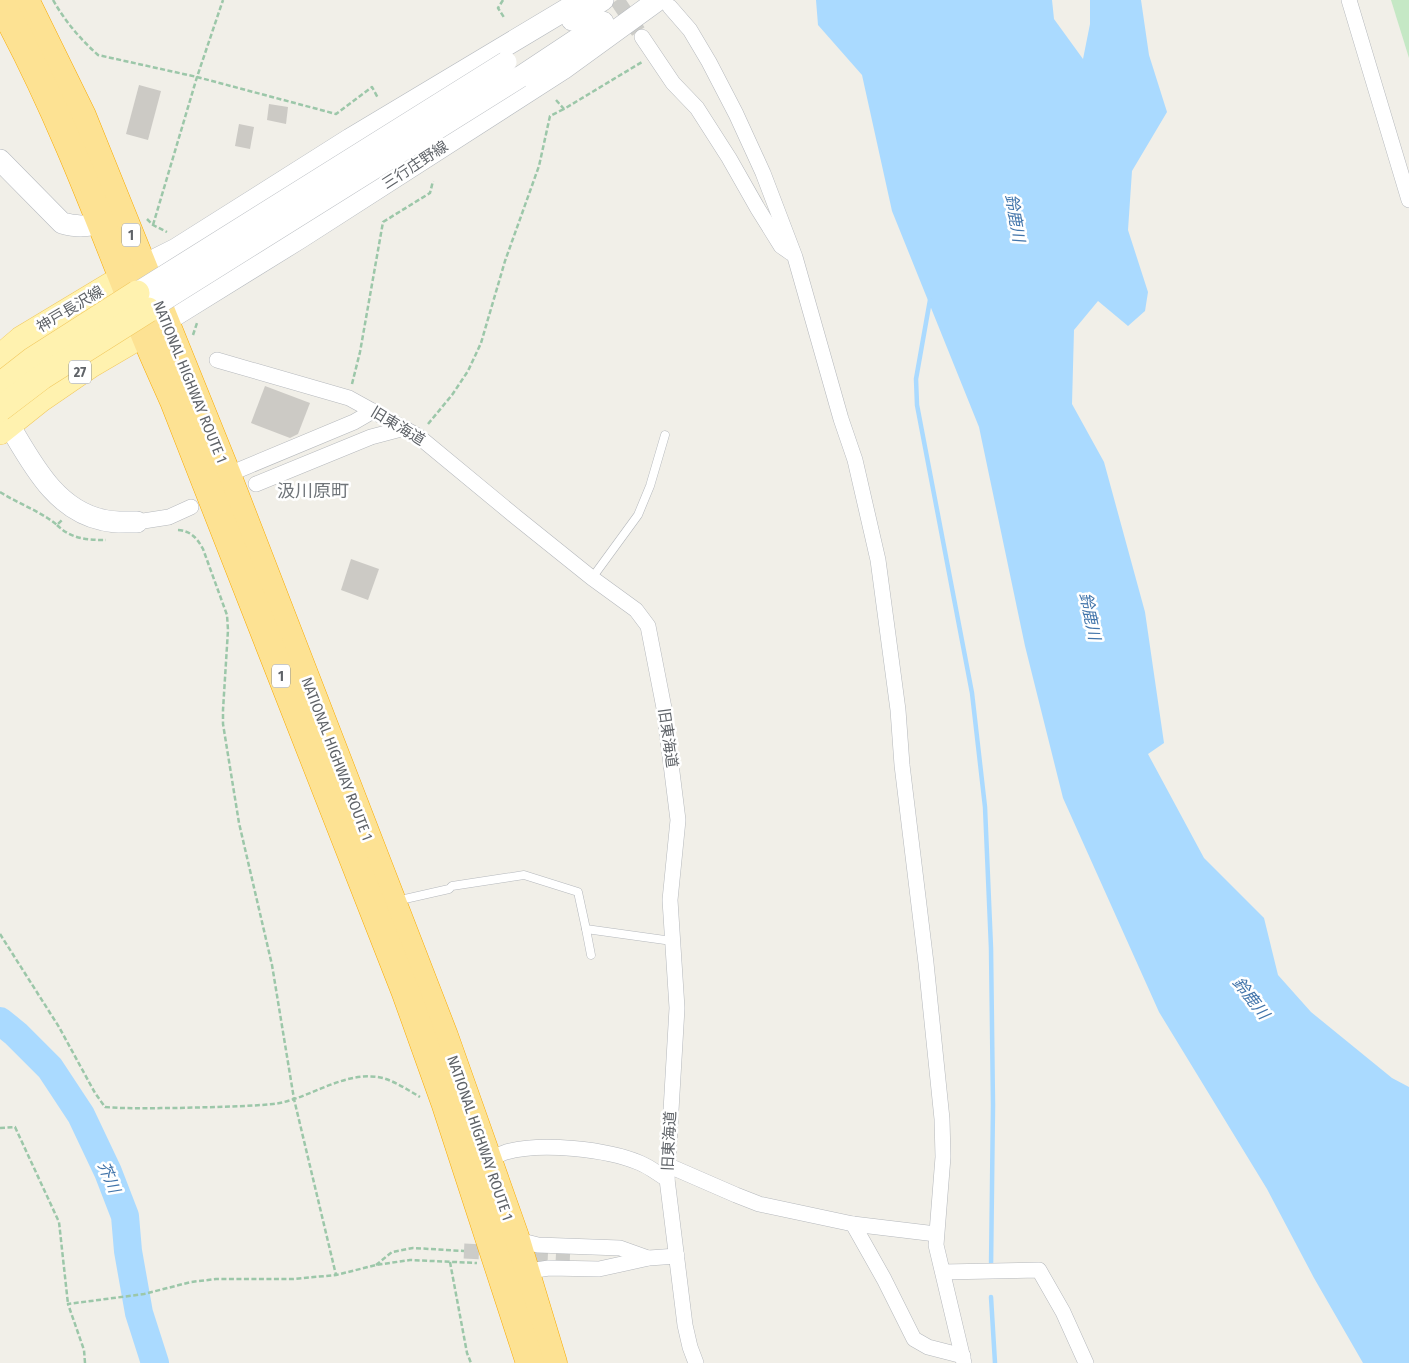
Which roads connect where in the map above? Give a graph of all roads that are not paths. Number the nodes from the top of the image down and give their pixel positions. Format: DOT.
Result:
graph roads {
  1 [pos="25,0"];
  2 [pos="582,0"];
  3 [pos="603,0"];
  4 [pos="637,0"];
  5 [pos="1349,0"];
  6 [pos="0,2"];
  7 [pos="664,4"];
  8 [pos="7,33"];
  9 [pos="642,37"];
  10 [pos="513,70"];
  11 [pos="0,160"];
  12 [pos="1409,200"];
  13 [pos="102,222"];
  14 [pos="795,257"];
  15 [pos="143,300"];
  16 [pos="0,357"];
  17 [pos="217,360"];
  18 [pos="0,385"];
  19 [pos="373,411"];
  20 [pos="3,422"];
  21 [pos="412,432"];
  22 [pos="665,435"];
  23 [pos="227,475"];
  24 [pos="256,484"];
  25 [pos="191,507"];
  26 [pos="137,522"];
  27 [pos="592,578"];
  28 [pos="392,903"];
  29 [pos="586,929"];
  30 [pos="672,942"];
  31 [pos="591,956"];
  32 [pos="488,1160"];
  33 [pos="667,1172"];
  34 [pos="853,1224"];
  35 [pos="936,1234"];
  36 [pos="515,1237"];
  37 [pos="570,1256"];
  38 [pos="677,1256"];
  39 [pos="650,1258"];
  40 [pos="943,1272"];
  41 [pos="528,1278"];
  42 [pos="963,1360"];
  43 [pos="530,1363"];
  44 [pos="553,1363"];
  45 [pos="696,1363"];
  46 [pos="1086,1363"];
  1 -- 15 [label="highway, NATIONAL HIGHWAY ROUTE 1 / 1"];
  2 -- 15 [label="main road"];
  3 -- 10 [label="main road"];
  4 -- 10 [label="main road"];
  5 -- 12 [label="street"];
  6 -- 8 [label="highway, NATIONAL HIGHWAY ROUTE 1 / 1"];
  7 -- 14 [label="street"];
  7 -- 15 [label="main road, 三行庄野線"];
  8 -- 13 [label="highway, NATIONAL HIGHWAY ROUTE 1 / 1"];
  9 -- 14 [label="street"];
  10 -- 15 [label="main road, bridge"];
  11 -- 13 [label="main road"];
  13 -- 15 [label="highway, NATIONAL HIGHWAY ROUTE 1 / 1"];
  14 -- 35 [label="street"];
  15 -- 16 [label="main road, 神戸長沢線"];
  15 -- 18 [label="main road, 神戸長沢線 / 27, bridge"];
  15 -- 20 [label="main road, 27, bridge"];
  15 -- 23 [label="highway, NATIONAL HIGHWAY ROUTE 1 / 1"];
  15 -- 43 [label="highway, NATIONAL HIGHWAY ROUTE 1 / 1"];
  17 -- 19 [label="street, 旧東海道"];
  19 -- 21 [label="street, 旧東海道"];
  19 -- 23 [label="street"];
  20 -- 26 [label="main road"];
  21 -- 24 [label="street"];
  21 -- 27 [label="street, 旧東海道"];
  22 -- 27 [label="lane"];
  23 -- 28 [label="highway, NATIONAL HIGHWAY ROUTE 1 / 1"];
  25 -- 26 [label="street"];
  27 -- 30 [label="street, 旧東海道"];
  28 -- 29 [label="lane"];
  28 -- 32 [label="highway, NATIONAL HIGHWAY ROUTE 1 / 1"];
  29 -- 30 [label="lane"];
  29 -- 31 [label="lane"];
  30 -- 33 [label="street, 旧東海道"];
  32 -- 33 [label="street"];
  32 -- 36 [label="highway, NATIONAL HIGHWAY ROUTE 1 / 1"];
  33 -- 34 [label="street"];
  33 -- 38 [label="street, 旧東海道"];
  34 -- 35 [label="street"];
  34 -- 42 [label="street"];
  35 -- 40 [label="street"];
  36 -- 39 [label="street"];
  36 -- 41 [label="highway, NATIONAL HIGHWAY ROUTE 1 / 1"];
  37 -- 39 [label="street"];
  38 -- 39 [label="street"];
  38 -- 45 [label="street, 旧東海道"];
  39 -- 41 [label="street"];
  40 -- 42 [label="street"];
  40 -- 46 [label="street"];
  41 -- 44 [label="highway, NATIONAL HIGHWAY ROUTE 1 / 1"];
}
